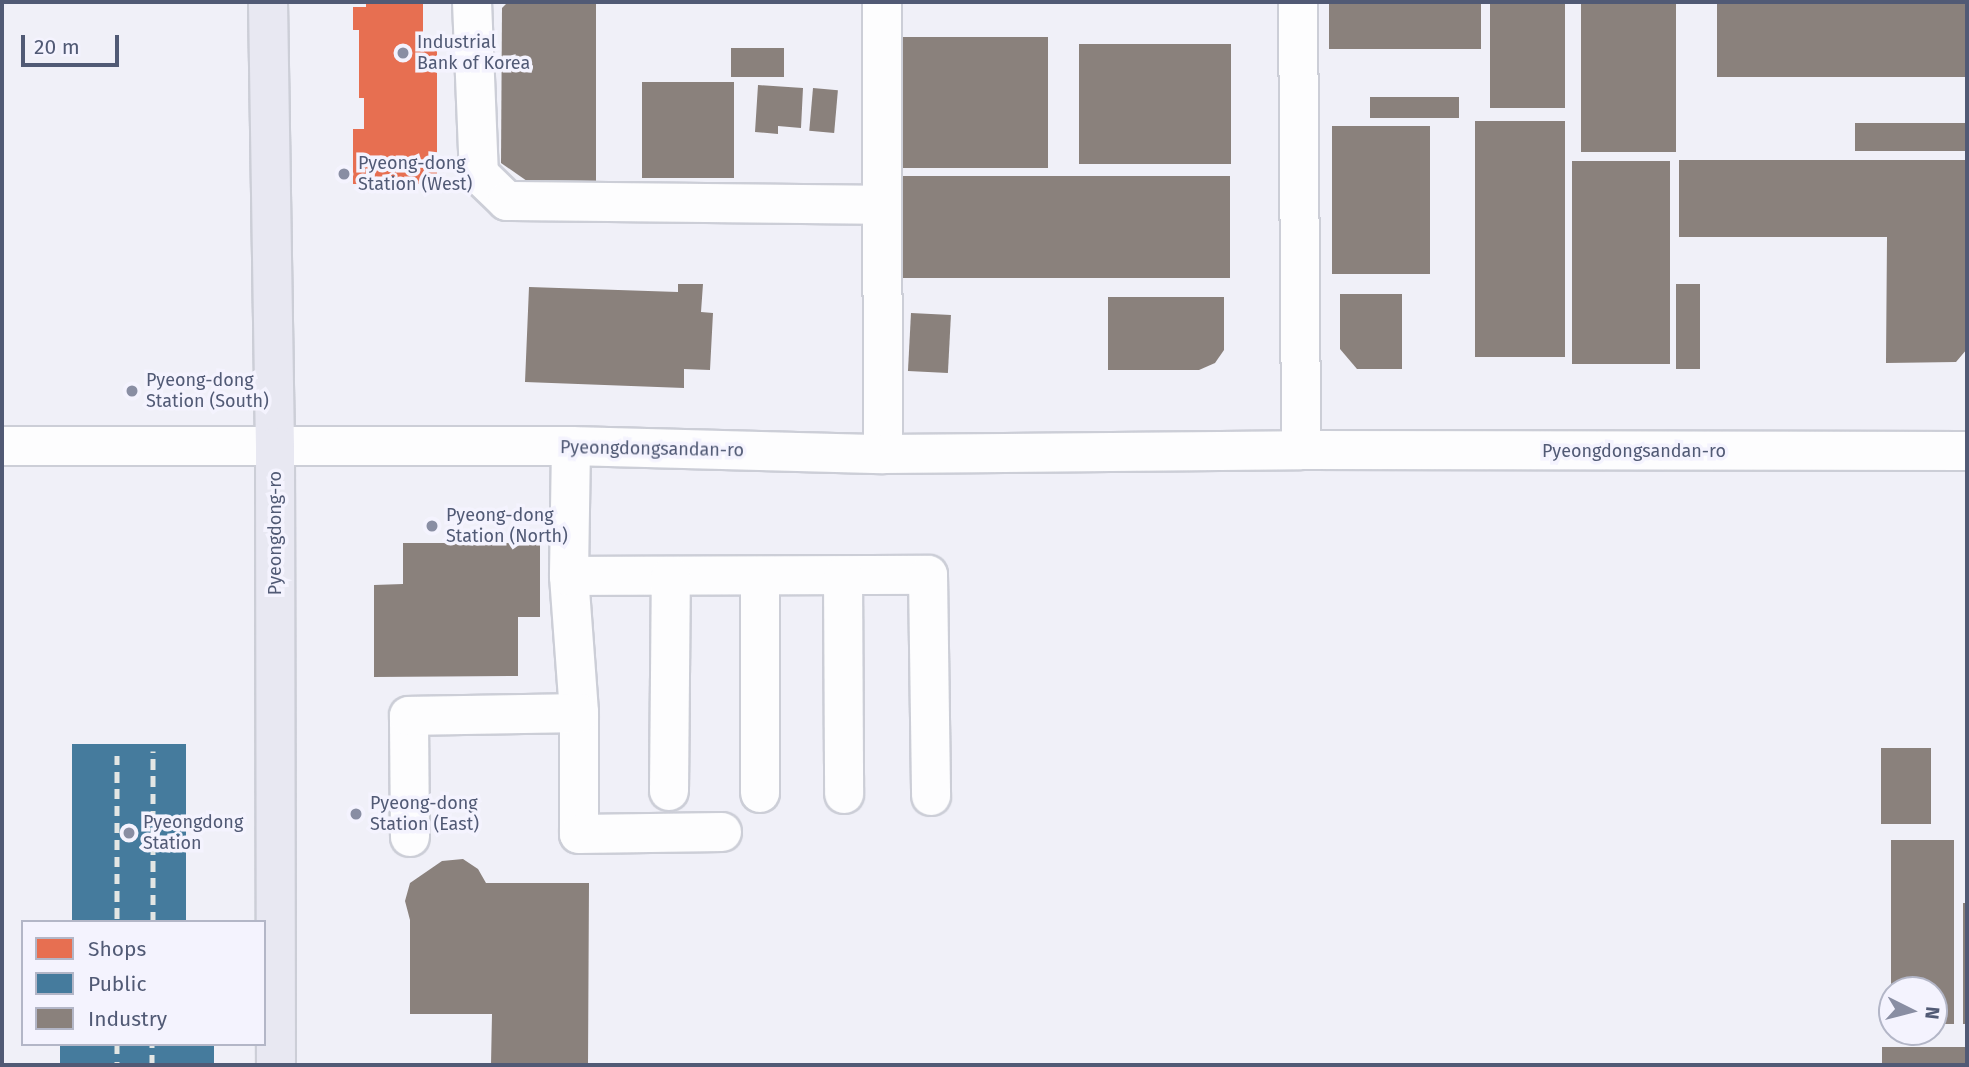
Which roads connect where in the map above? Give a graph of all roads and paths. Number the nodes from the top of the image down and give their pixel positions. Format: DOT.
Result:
graph roads {
  1 [pos="268,2"];
  2 [pos="472,2"];
  3 [pos="882,2"];
  4 [pos="1298,2"];
  5 [pos="880,205"];
  6 [pos="2,446"];
  7 [pos="571,446"];
  8 [pos="275,447"];
  9 [pos="1301,450"];
  10 [pos="1967,451"];
  11 [pos="883,454"];
  12 [pos="569,576"];
  13 [pos="671,576"];
  14 [pos="760,576"];
  15 [pos="843,576"];
  16 [pos="579,713"];
  17 [pos="669,792"];
  18 [pos="760,793"];
  19 [pos="844,794"];
  20 [pos="931,796"];
  21 [pos="722,832"];
  22 [pos="410,838"];
  23 [pos="276,1065"];
  1 -- 8 [label="main road, Pyeongdong-ro"];
  2 -- 5 [label="street"];
  3 -- 5 [label="street"];
  4 -- 9 [label="street"];
  5 -- 11 [label="street"];
  6 -- 8 [label="street, Pyeongdongsandan-ro"];
  7 -- 8 [label="street, Pyeongdongsandan-ro"];
  7 -- 11 [label="street, Pyeongdongsandan-ro"];
  7 -- 12 [label="street"];
  8 -- 23 [label="main road, Pyeongdong-ro"];
  9 -- 10 [label="street, Pyeongdongsandan-ro"];
  9 -- 11 [label="street, Pyeongdongsandan-ro"];
  12 -- 13 [label="street"];
  12 -- 16 [label="street"];
  13 -- 14 [label="street"];
  13 -- 17 [label="street"];
  14 -- 15 [label="street"];
  14 -- 18 [label="street"];
  15 -- 19 [label="street"];
  15 -- 20 [label="street"];
  16 -- 21 [label="street"];
  16 -- 22 [label="street"];
}
